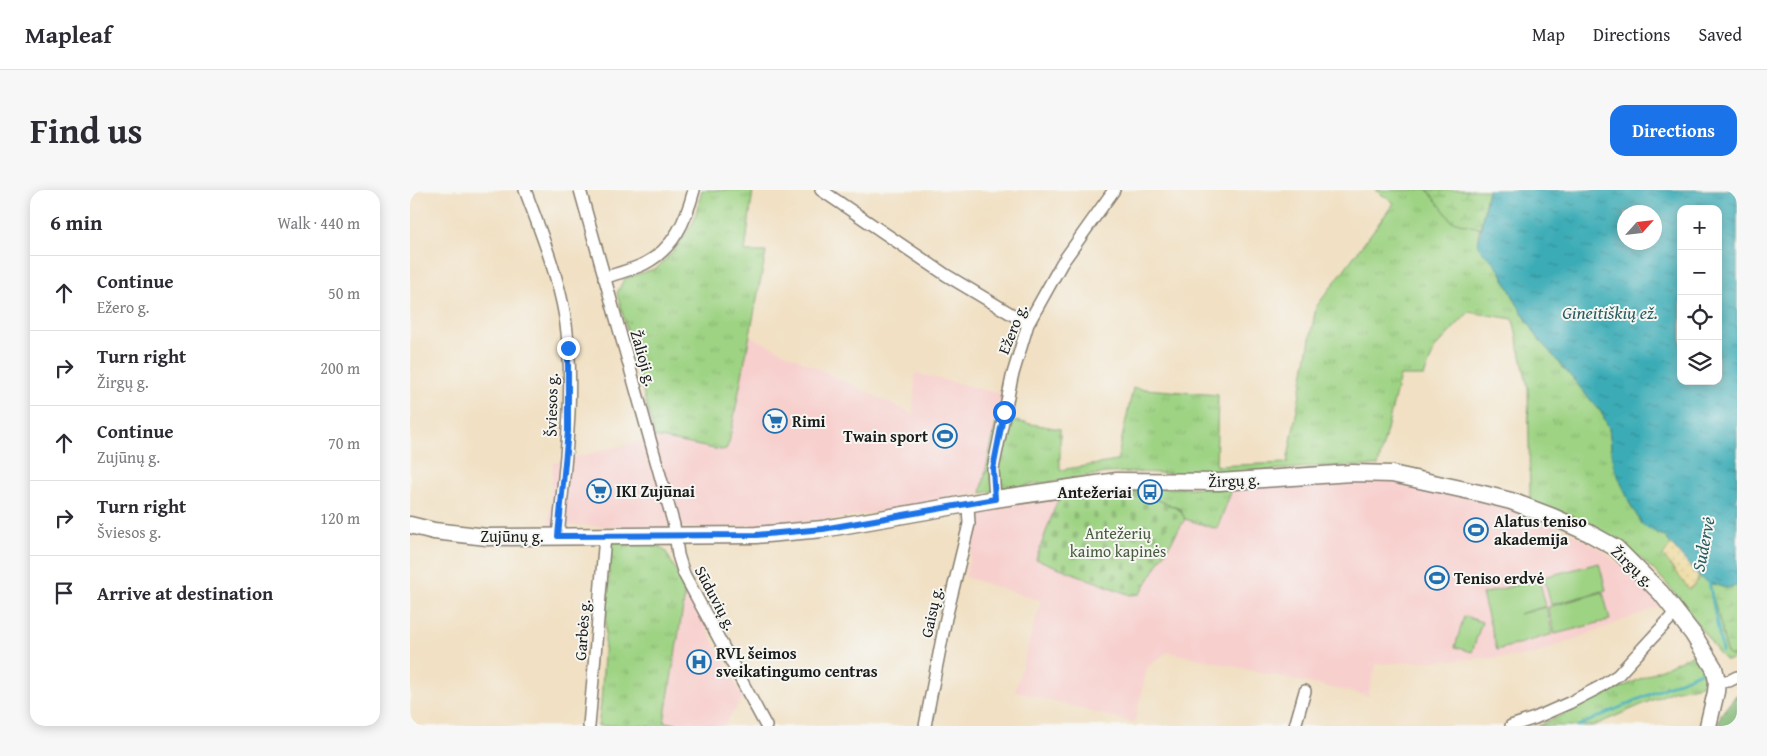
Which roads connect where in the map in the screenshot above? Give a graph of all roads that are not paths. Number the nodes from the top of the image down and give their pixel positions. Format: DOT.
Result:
graph roads {
  1 [pos="525,190"];
  2 [pos="580,190"];
  3 [pos="694,190"];
  4 [pos="821,190"];
  5 [pos="1113,190"];
  6 [pos="604,278"];
  7 [pos="1028,324"];
  8 [pos="995,499"];
  9 [pos="968,505"];
  10 [pos="410,526"];
  11 [pos="674,535"];
  12 [pos="558,536"];
  13 [pos="605,536"];
  14 [pos="1676,612"];
  15 [pos="1737,677"];
  16 [pos="1717,681"];
  17 [pos="1305,691"];
  18 [pos="589,726"];
  19 [pos="766,726"];
  20 [pos="925,726"];
  21 [pos="1295,726"];
  22 [pos="1511,726"];
  23 [pos="1708,726"];
  1 -- 12 [label="street, Šviesos g."];
  2 -- 6 [label="street, Žalioji g."];
  3 -- 6 [label="street"];
  4 -- 7 [label="street"];
  5 -- 7 [label="street, Ežero g."];
  6 -- 11 [label="street, Žalioji g."];
  7 -- 8 [label="street, Ežero g."];
  8 -- 9 [label="street, Žirgų g."];
  8 -- 14 [label="street, Žirgų g."];
  9 -- 11 [label="street, Žirgų g."];
  9 -- 20 [label="street, Gaisų g."];
  10 -- 12 [label="street, Zujūnų g."];
  11 -- 13 [label="street, Zujūnų g."];
  11 -- 19 [label="street, Sūduvių g."];
  12 -- 13 [label="street, Zujūnų g."];
  13 -- 18 [label="street, Garbės g."];
  14 -- 16 [label="street, Žirgų g."];
  14 -- 22 [label="street"];
  15 -- 16 [label="street"];
  16 -- 23 [label="street"];
  17 -- 21 [label="street"];
}
